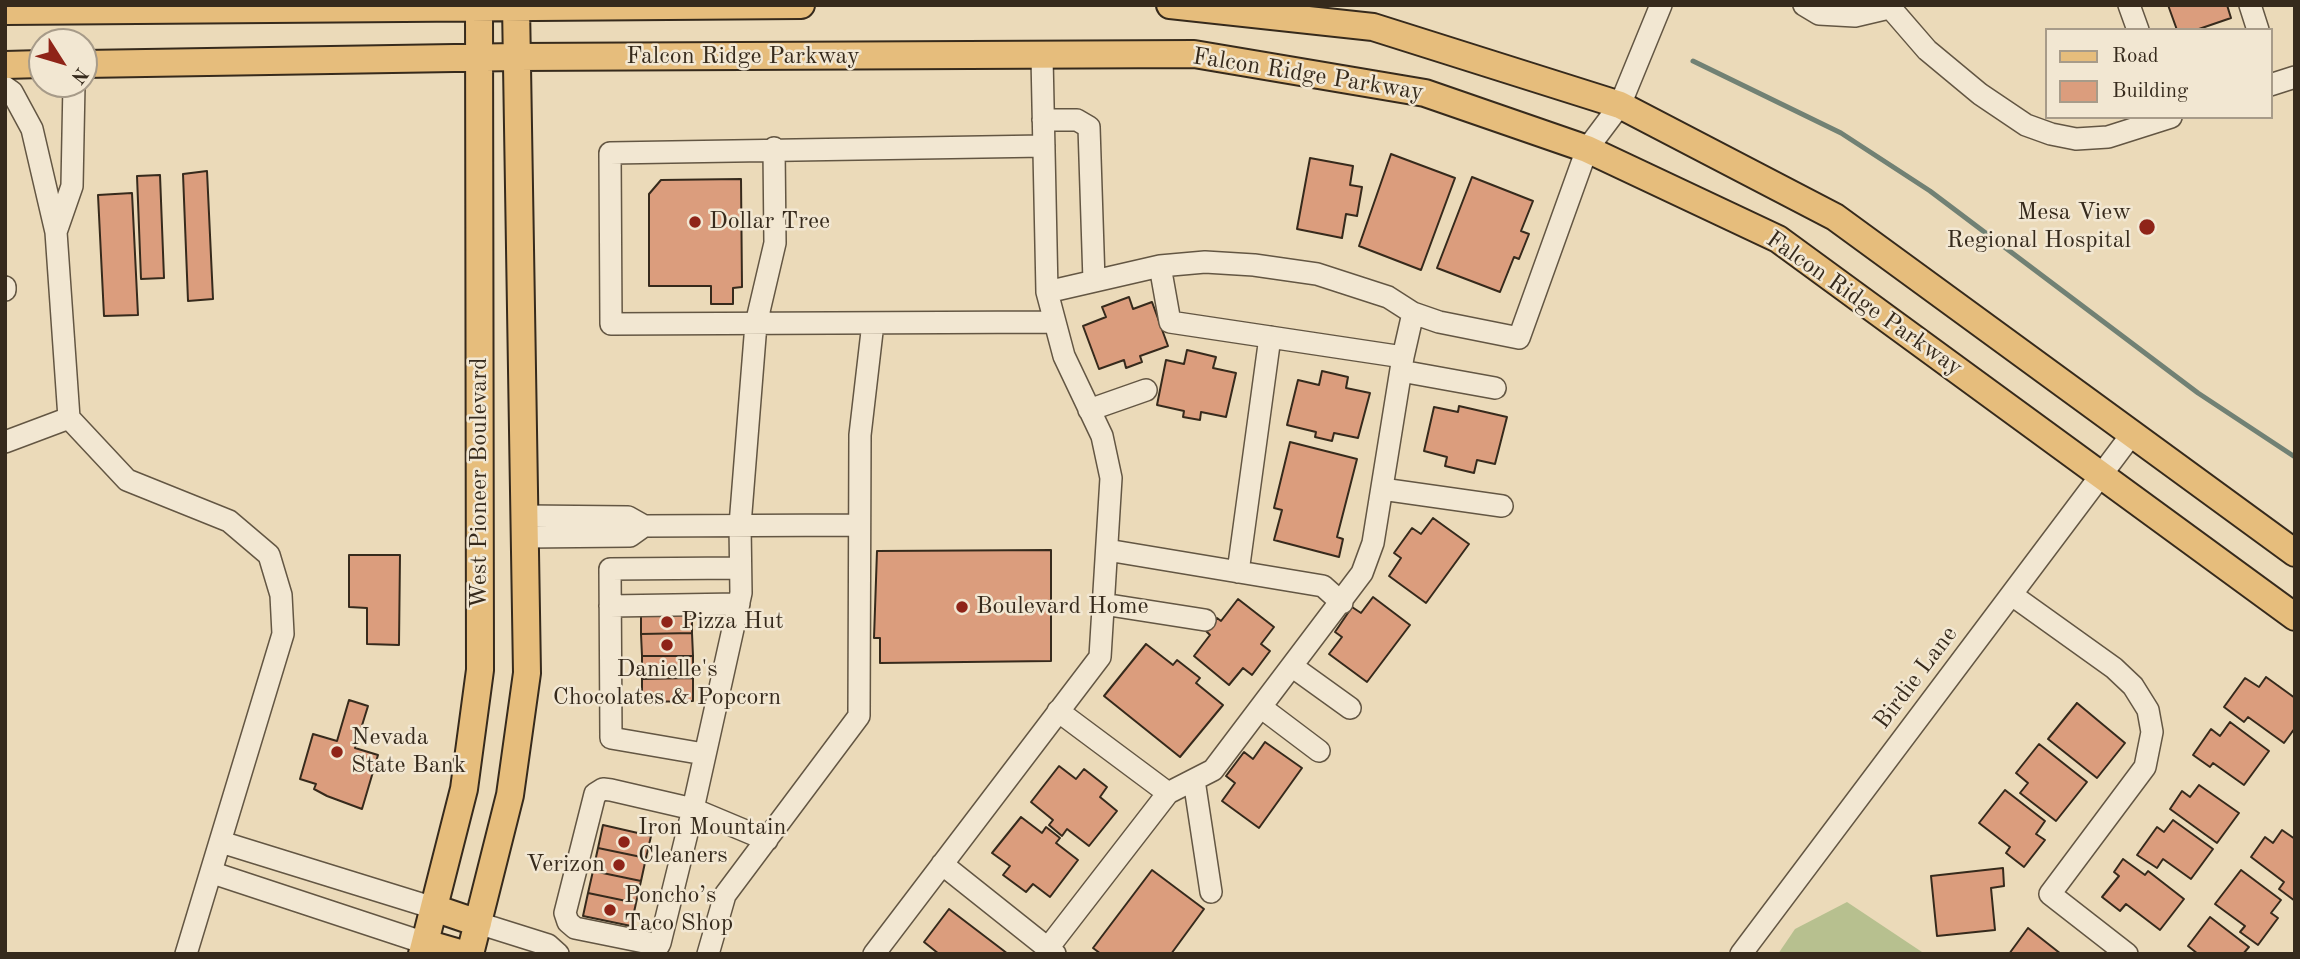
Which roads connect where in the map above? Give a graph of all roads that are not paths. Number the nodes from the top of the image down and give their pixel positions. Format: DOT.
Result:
graph roads {
  1 [pos="802,5"];
  2 [pos="1170,5"];
  3 [pos="1661,5"];
  4 [pos="1804,5"];
  5 [pos="2129,5"];
  6 [pos="2250,5"];
  7 [pos="1888,6"];
  8 [pos="479,7"];
  9 [pos="516,7"];
  10 [pos="5,12"];
  11 [pos="2137,28"];
  12 [pos="2257,28"];
  13 [pos="516,57"];
  14 [pos="1042,57"];
  15 [pos="480,58"];
  16 [pos="28,64"];
  17 [pos="98,64"];
  18 [pos="5,65"];
  19 [pos="5,87"];
  20 [pos="74,98"];
  21 [pos="1620,105"];
  22 [pos="2044,118"];
  23 [pos="2165,119"];
  24 [pos="1043,120"];
  25 [pos="2026,125"];
  26 [pos="1044,146"];
  27 [pos="774,148"];
  28 [pos="1587,149"];
  29 [pos="56,232"];
  30 [pos="1160,266"];
  31 [pos="1094,281"];
  32 [pos="1047,292"];
  33 [pos="1413,313"];
  34 [pos="1053,322"];
  35 [pos="873,323"];
  36 [pos="756,324"];
  37 [pos="1270,337"];
  38 [pos="1401,364"];
  39 [pos="1495,388"];
  40 [pos="1146,390"];
  41 [pos="1089,410"];
  42 [pos="69,418"];
  43 [pos="2132,434"];
  44 [pos="5,442"];
  45 [pos="2101,475"];
  46 [pos="1382,489"];
  47 [pos="1502,506"];
  48 [pos="740,525"];
  49 [pos="859,525"];
  50 [pos="524,527"];
  51 [pos="1107,550"];
  52 [pos="2295,553"];
  53 [pos="740,568"];
  54 [pos="1238,572"];
  55 [pos="2012,595"];
  56 [pos="1342,603"];
  57 [pos="739,604"];
  58 [pos="1103,604"];
  59 [pos="610,606"];
  60 [pos="2295,617"];
  61 [pos="1205,620"];
  62 [pos="1293,667"];
  63 [pos="1262,708"];
  64 [pos="1350,708"];
  65 [pos="1058,711"];
  66 [pos="1319,751"];
  67 [pos="704,754"];
  68 [pos="1194,780"];
  69 [pos="1168,793"];
  70 [pos="693,809"];
  71 [pos="767,840"];
  72 [pos="221,842"];
  73 [pos="942,864"];
  74 [pos="213,873"];
  75 [pos="1211,892"];
  76 [pos="434,908"];
  77 [pos="478,923"];
  78 [pos="424,948"];
  79 [pos="656,950"];
  80 [pos="1052,951"];
  81 [pos="186,954"];
  82 [pos="463,954"];
  83 [pos="470,954"];
  84 [pos="558,954"];
  85 [pos="708,954"];
  86 [pos="874,954"];
  87 [pos="1741,954"];
  88 [pos="2127,954"];
  1 -- 9 [label="main road, Falcon Ridge Parkway"];
  2 -- 21 [label="main road, Falcon Ridge Parkway"];
  3 -- 21 [label="street"];
  4 -- 7 [label="street"];
  5 -- 11 [label="street"];
  6 -- 12 [label="street"];
  7 -- 25 [label="street"];
  8 -- 9 [label="main road, Falcon Ridge Parkway"];
  8 -- 10 [label="main road, Falcon Ridge Parkway"];
  8 -- 15 [label="main road, West Pioneer Boulevard"];
  9 -- 13 [label="main road, West Pioneer Boulevard"];
  13 -- 14 [label="main road, Falcon Ridge Parkway"];
  13 -- 15 [label="main road, Falcon Ridge Parkway"];
  13 -- 50 [label="main road, West Pioneer Boulevard"];
  14 -- 24 [label="street"];
  14 -- 28 [label="main road, Falcon Ridge Parkway"];
  15 -- 17 [label="main road, Falcon Ridge Parkway"];
  15 -- 76 [label="main road, West Pioneer Boulevard"];
  16 -- 18 [label="main road"];
  19 -- 29 [label="street"];
  20 -- 29 [label="street"];
  21 -- 28 [label="street"];
  21 -- 43 [label="main road, Falcon Ridge Parkway"];
  22 -- 25 [label="street"];
  23 -- 25 [label="street"];
  24 -- 26 [label="street"];
  24 -- 31 [label="street"];
  26 -- 27 [label="street"];
  26 -- 32 [label="street"];
  27 -- 36 [label="street"];
  27 -- 36 [label="street"];
  28 -- 33 [label="street"];
  28 -- 45 [label="main road, Falcon Ridge Parkway"];
  29 -- 42 [label="street"];
  30 -- 31 [label="street"];
  30 -- 33 [label="street"];
  30 -- 37 [label="street"];
  31 -- 32 [label="street"];
  32 -- 34 [label="street"];
  33 -- 38 [label="street"];
  34 -- 35 [label="street"];
  34 -- 41 [label="street"];
  35 -- 36 [label="street"];
  35 -- 49 [label="street"];
  36 -- 48 [label="street"];
  37 -- 38 [label="street"];
  37 -- 54 [label="street"];
  38 -- 39 [label="street"];
  38 -- 46 [label="street"];
  40 -- 41 [label="street"];
  41 -- 51 [label="street"];
  42 -- 44 [label="street"];
  42 -- 72 [label="street"];
  43 -- 45 [label="street, Birdie Lane"];
  43 -- 52 [label="main road, Falcon Ridge Parkway"];
  45 -- 55 [label="street, Birdie Lane"];
  45 -- 60 [label="main road, Falcon Ridge Parkway"];
  46 -- 47 [label="street"];
  46 -- 56 [label="street"];
  48 -- 49 [label="street"];
  48 -- 50 [label="street"];
  48 -- 53 [label="street"];
  49 -- 71 [label="street"];
  50 -- 77 [label="main road, West Pioneer Boulevard"];
  51 -- 54 [label="street"];
  51 -- 58 [label="street"];
  53 -- 57 [label="street"];
  53 -- 59 [label="street"];
  54 -- 56 [label="street"];
  55 -- 87 [label="street, Birdie Lane"];
  55 -- 88 [label="street"];
  56 -- 62 [label="street"];
  57 -- 59 [label="street"];
  57 -- 67 [label="street"];
  58 -- 61 [label="street"];
  58 -- 65 [label="street"];
  59 -- 67 [label="street"];
  62 -- 63 [label="street"];
  62 -- 64 [label="street"];
  63 -- 66 [label="street"];
  63 -- 68 [label="street"];
  65 -- 69 [label="street"];
  65 -- 73 [label="street"];
  67 -- 70 [label="street"];
  68 -- 69 [label="street"];
  68 -- 75 [label="street"];
  69 -- 80 [label="street"];
  70 -- 71 [label="street"];
  70 -- 79 [label="street"];
  70 -- 79 [label="street"];
  71 -- 85 [label="street"];
  72 -- 74 [label="street"];
  72 -- 76 [label="street"];
  73 -- 80 [label="street"];
  73 -- 86 [label="street"];
  74 -- 78 [label="street"];
  74 -- 81 [label="street"];
  76 -- 77 [label="main road"];
  76 -- 78 [label="main road, West Pioneer Boulevard"];
  77 -- 83 [label="main road, West Pioneer Boulevard"];
  77 -- 84 [label="street"];
  78 -- 82 [label="main road"];
}
